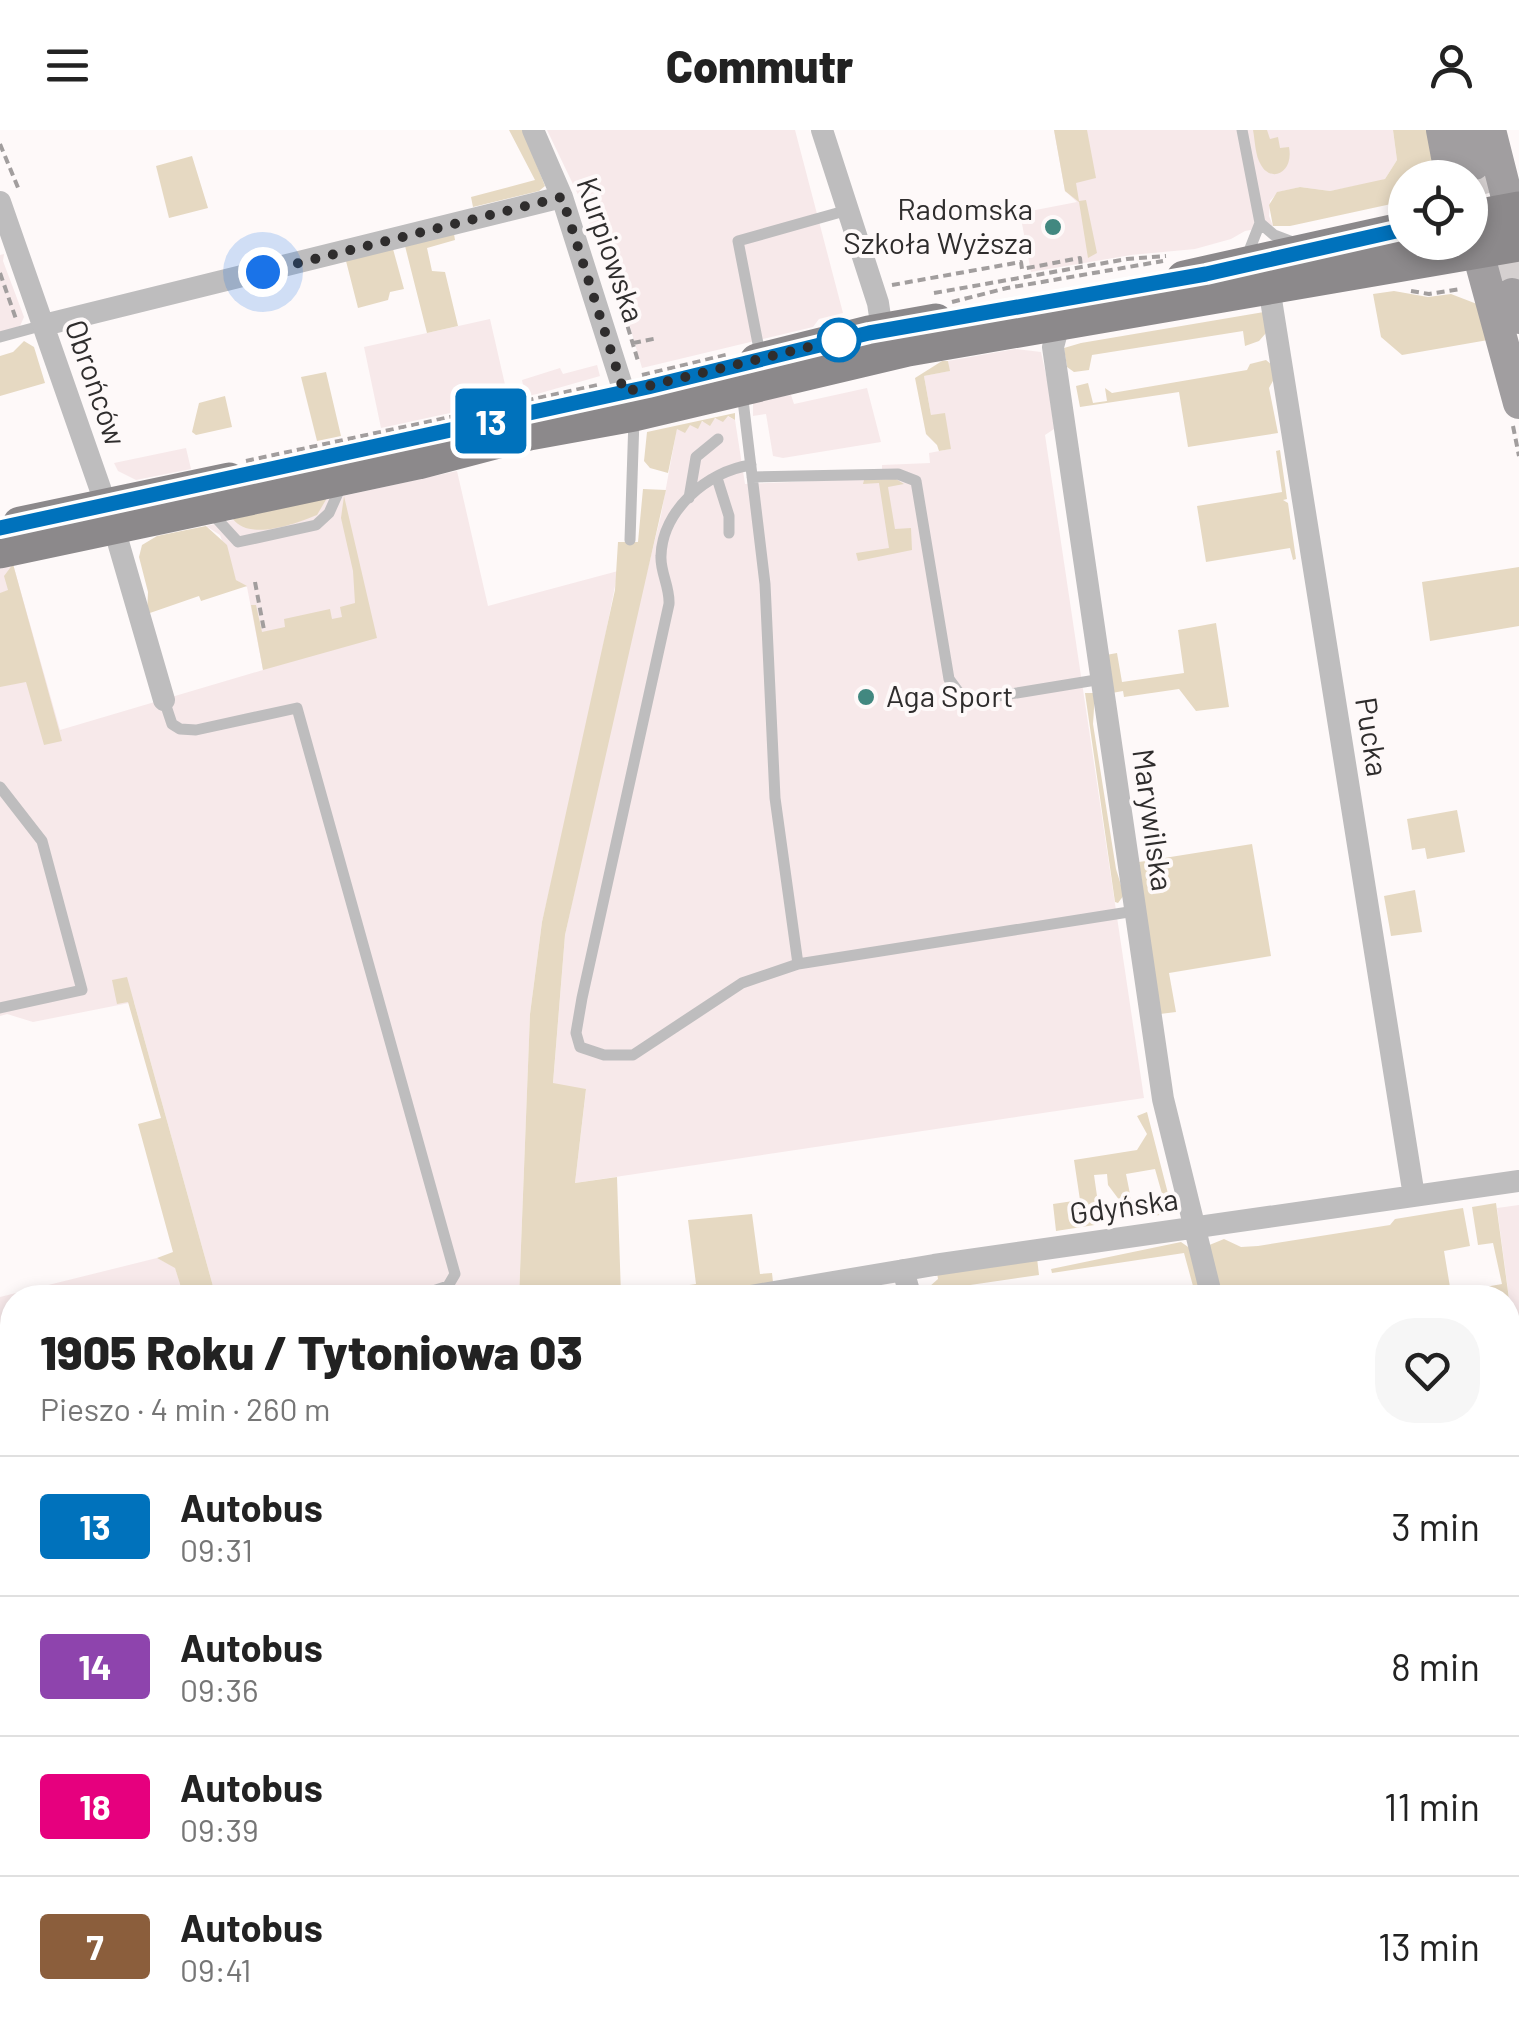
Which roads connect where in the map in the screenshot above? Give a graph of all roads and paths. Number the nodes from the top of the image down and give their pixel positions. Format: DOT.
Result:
graph roads {
  1 [pos="532,130"];
  2 [pos="822,130"];
  3 [pos="1242,130"];
  4 [pos="1442,130"];
  5 [pos="1466,130"];
  6 [pos="1490,130"];
  7 [pos="1458,160"];
  8 [pos="1464,160"];
  9 [pos="562,197"];
  10 [pos="0,202"];
  11 [pos="848,210"];
  12 [pos="1260,223"];
  13 [pos="1388,233"];
  14 [pos="1496,242"];
  15 [pos="1316,248"];
  16 [pos="1140,259"];
  17 [pos="1179,259"];
  18 [pos="1081,267"];
  19 [pos="1235,267"];
  20 [pos="887,286"];
  21 [pos="1269,286"];
  22 [pos="1410,290"];
  23 [pos="930,294"];
  24 [pos="939,304"];
  25 [pos="44,326"];
  26 [pos="882,330"];
  27 [pos="1049,332"];
  28 [pos="0,337"];
  29 [pos="658,338"];
  30 [pos="633,343"];
  31 [pos="766,354"];
  32 [pos="860,361"];
  33 [pos="742,389"];
  34 [pos="626,395"];
  35 [pos="1519,403"];
  36 [pos="718,438"];
  37 [pos="242,462"];
  38 [pos="751,471"];
  39 [pos="717,478"];
  40 [pos="688,498"];
  41 [pos="110,516"];
  42 [pos="0,528"];
  43 [pos="729,533"];
  44 [pos="630,540"];
  45 [pos="0,551"];
  46 [pos="255,582"];
  47 [pos="264,630"];
  48 [pos="1102,679"];
  49 [pos="164,700"];
  50 [pos="0,787"];
  51 [pos="1135,911"];
  52 [pos="798,964"];
  53 [pos="0,1008"];
  54 [pos="1519,1181"];
  55 [pos="1414,1196"];
  56 [pos="1194,1227"];
  57 [pos="903,1270"];
  58 [pos="449,1285"];
  59 [pos="815,1285"];
  60 [pos="907,1285"];
  61 [pos="1209,1285"];
  1 -- 9 [label="street, Kurpiowska"];
  2 -- 11 [label="street"];
  3 -- 12 [label="lane"];
  4 -- 7 [label="main road"];
  5 -- 8 [label="main road"];
  6 -- 14 [label="main road"];
  9 -- 25 [label="street"];
  9 -- 34 [label="street, Kurpiowska"];
  10 -- 25 [label="street, Obrońców"];
  11 -- 26 [label="street"];
  11 -- 31 [label="lane"];
  12 -- 15 [label="lane"];
  12 -- 19 [label="lane"];
  13 -- 15 [label="main road"];
  14 -- 21 [label="main road"];
  14 -- 22 [label="path"];
  14 -- 35 [label="main road"];
  15 -- 19 [label="main road"];
  16 -- 18 [label="path"];
  17 -- 24 [label="path"];
  18 -- 20 [label="path"];
  18 -- 23 [label="path"];
  19 -- 26 [label="main road"];
  21 -- 27 [label="main road"];
  21 -- 55 [label="street, Pucka"];
  25 -- 28 [label="lane"];
  25 -- 41 [label="street, Obrońców"];
  26 -- 31 [label="main road"];
  26 -- 32 [label="street"];
  27 -- 32 [label="main road"];
  27 -- 48 [label="street, Marywilska"];
  29 -- 30 [label="path"];
  31 -- 33 [label="lane"];
  31 -- 34 [label="main road"];
  31 -- 34 [label="path"];
  32 -- 33 [label="main road"];
  33 -- 34 [label="main road"];
  33 -- 38 [label="lane"];
  34 -- 37 [label="path"];
  34 -- 41 [label="main road"];
  34 -- 41 [label="main road"];
  34 -- 44 [label="lane, Kurpiowska"];
  36 -- 40 [label="lane"];
  38 -- 39 [label="lane"];
  38 -- 48 [label="lane"];
  38 -- 52 [label="lane"];
  39 -- 40 [label="lane"];
  39 -- 43 [label="lane"];
  40 -- 52 [label="lane"];
  41 -- 42 [label="main road"];
  41 -- 45 [label="main road"];
  41 -- 49 [label="street, Obrońców"];
  46 -- 47 [label="path"];
  48 -- 51 [label="street, Marywilska"];
  49 -- 58 [label="lane"];
  50 -- 53 [label="lane"];
  51 -- 52 [label="lane"];
  51 -- 56 [label="street, Marywilska"];
  54 -- 55 [label="street, Gdyńska"];
  55 -- 56 [label="street, Gdyńska"];
  56 -- 57 [label="street, Gdyńska"];
  56 -- 61 [label="street, Marywilska"];
  57 -- 59 [label="street, Gdyńska"];
  57 -- 60 [label="street"];
}
